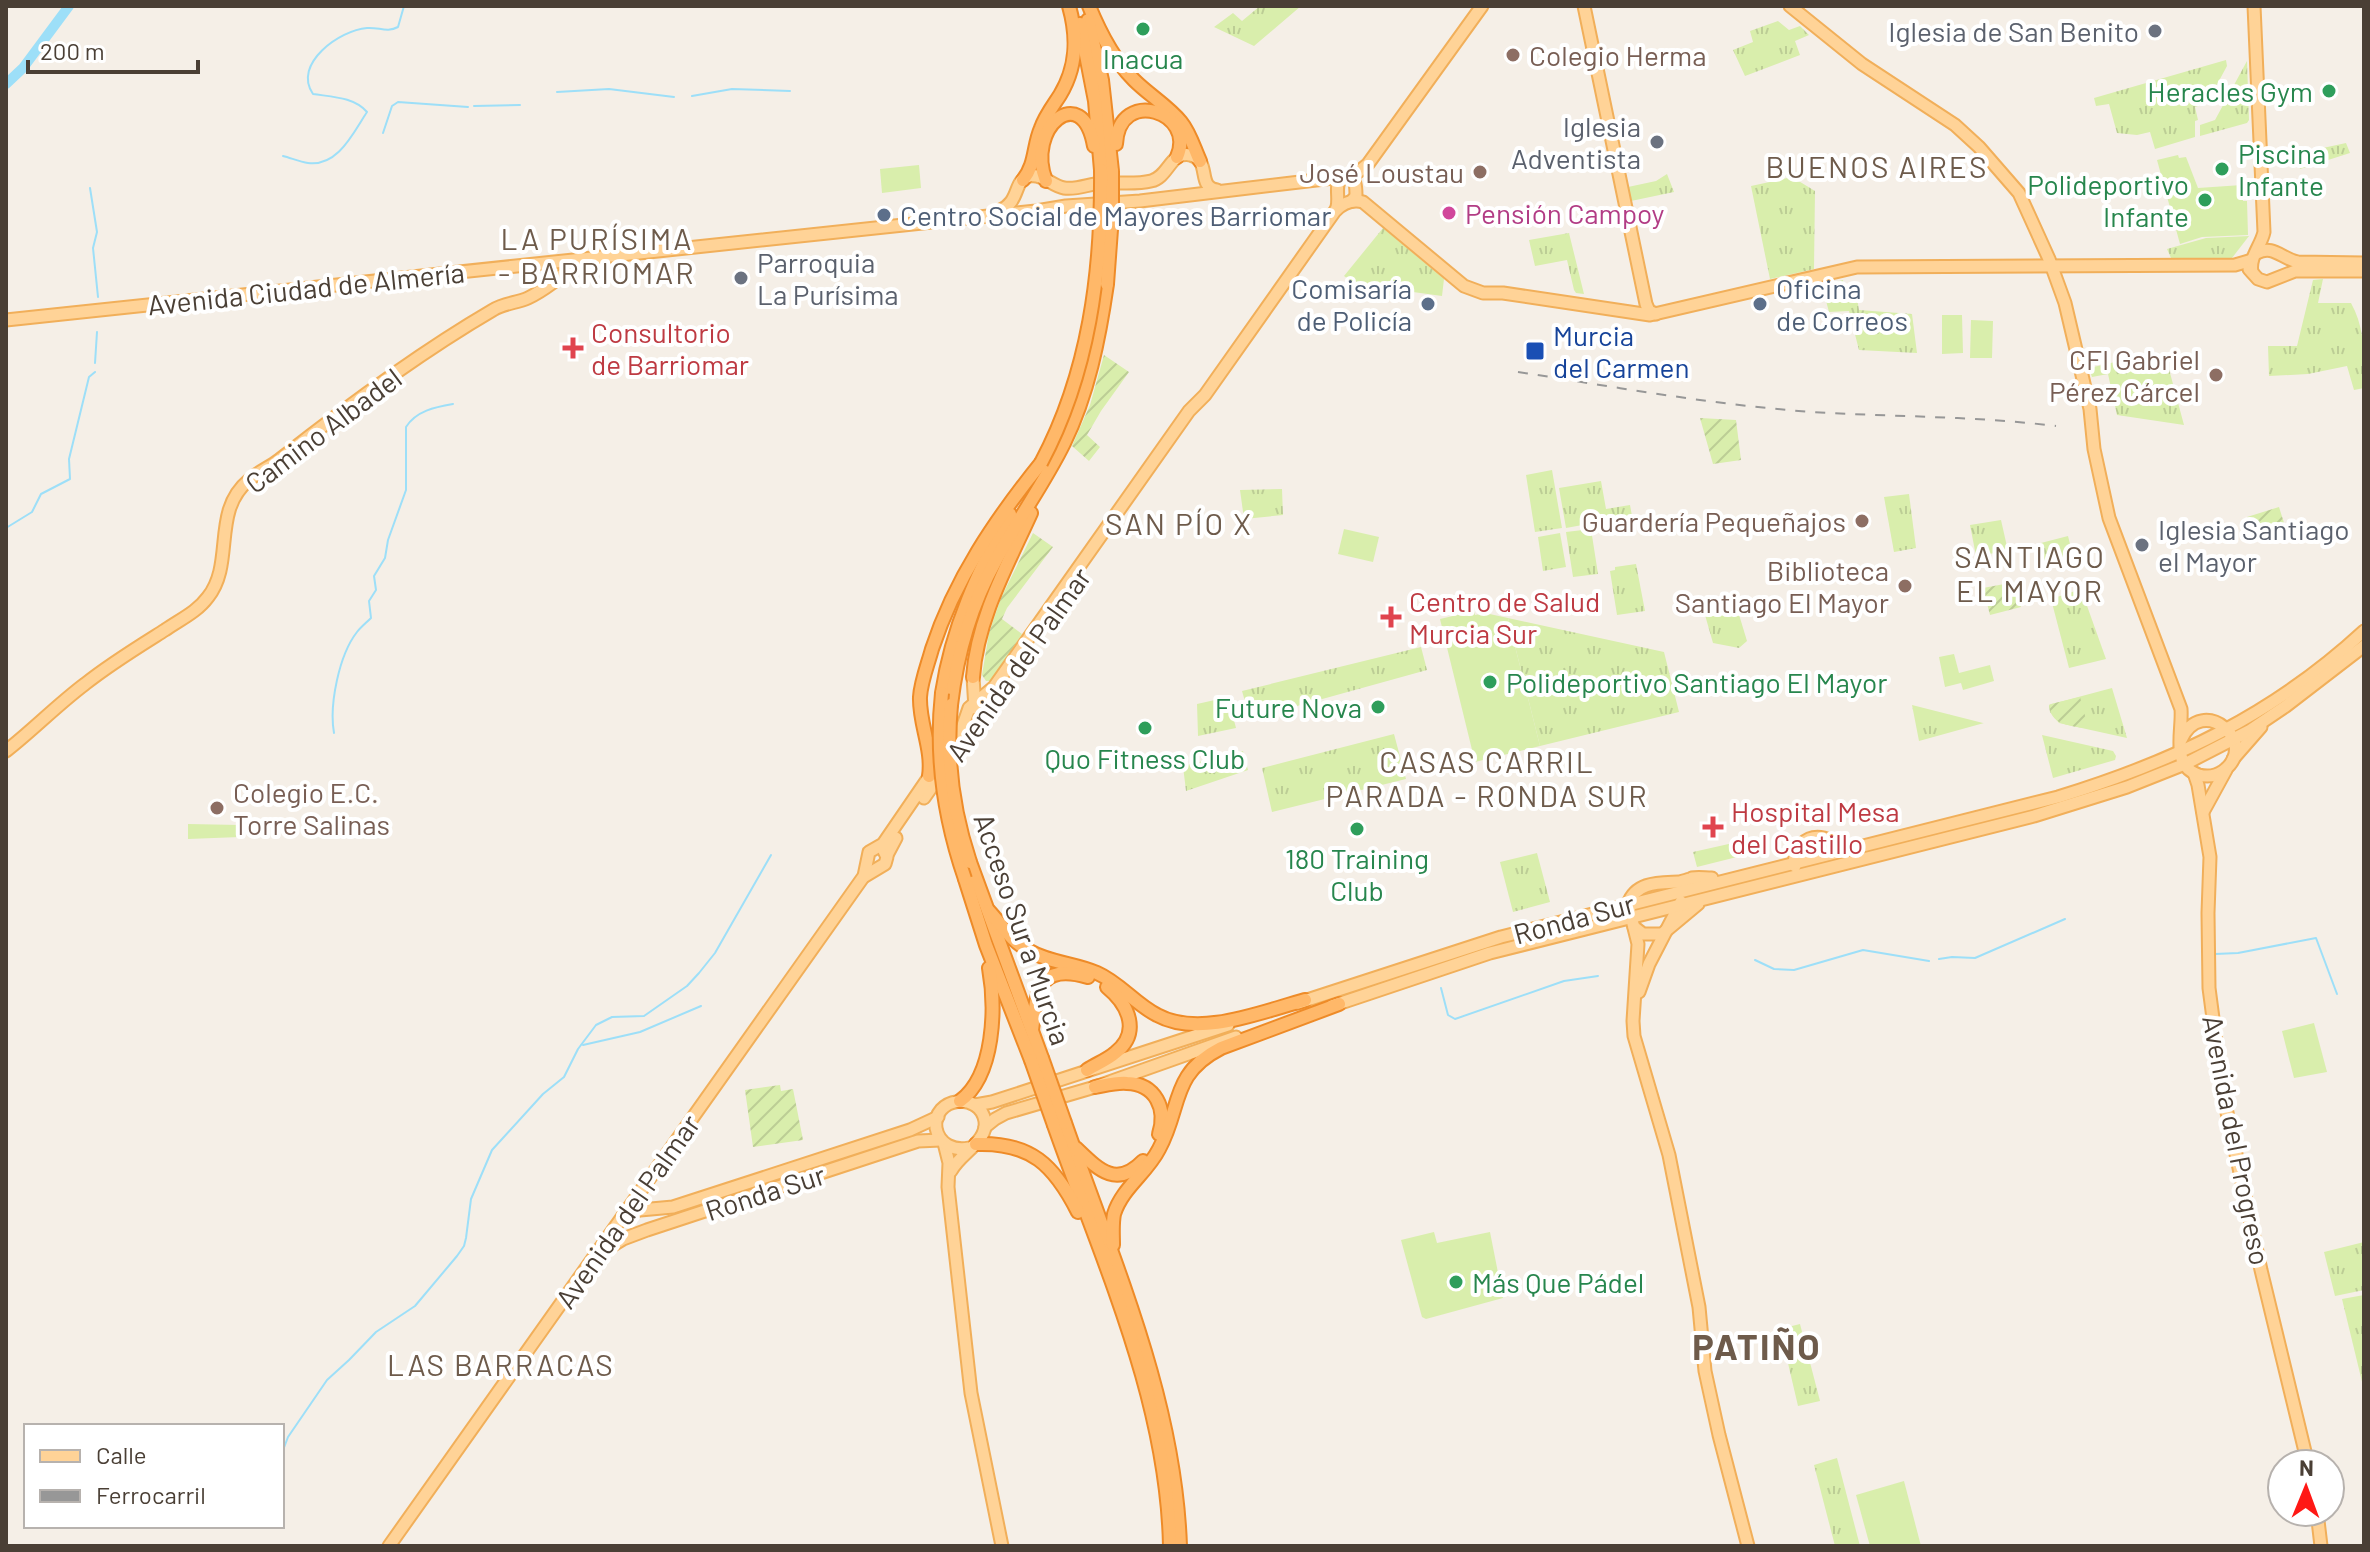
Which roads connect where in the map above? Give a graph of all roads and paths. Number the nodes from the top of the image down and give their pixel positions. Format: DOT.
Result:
graph roads {
  1 [pos="1069,6"];
  2 [pos="1075,6"];
  3 [pos="1087,6"];
  4 [pos="1482,6"];
  5 [pos="1584,6"];
  6 [pos="1790,6"];
  7 [pos="2254,6"];
  8 [pos="1177,157"];
  9 [pos="1200,161"];
  10 [pos="1107,170"];
  11 [pos="1204,177"];
  12 [pos="1023,180"];
  13 [pos="1047,182"];
  14 [pos="1344,189"];
  15 [pos="1222,190"];
  16 [pos="1016,194"];
  17 [pos="1089,203"];
  18 [pos="1036,210"];
  19 [pos="987,215"];
  20 [pos="2264,232"];
  21 [pos="2277,253"];
  22 [pos="582,259"];
  23 [pos="562,261"];
  24 [pos="2253,261"];
  25 [pos="542,263"];
  26 [pos="2364,263"];
  27 [pos="525,265"];
  28 [pos="2052,268"];
  29 [pos="2364,271"];
  30 [pos="2281,276"];
  31 [pos="557,280"];
  32 [pos="1645,299"];
  33 [pos="1636,313"];
  34 [pos="1656,314"];
  35 [pos="6,320"];
  36 [pos="1205,395"];
  37 [pos="1045,466"];
  38 [pos="2364,631"];
  39 [pos="2364,646"];
  40 [pos="973,677"];
  41 [pos="2298,685"];
  42 [pos="992,689"];
  43 [pos="975,702"];
  44 [pos="2181,709"];
  45 [pos="2266,720"];
  46 [pos="2209,721"];
  47 [pos="2230,735"];
  48 [pos="965,739"];
  49 [pos="6,751"];
  50 [pos="2185,758"];
  51 [pos="2231,762"];
  52 [pos="933,772"];
  53 [pos="2203,812"];
  54 [pos="1849,850"];
  55 [pos="882,852"];
  56 [pos="1794,862"];
  57 [pos="873,864"];
  58 [pos="1754,872"];
  59 [pos="1797,875"];
  60 [pos="1680,886"];
  61 [pos="1710,897"];
  62 [pos="1628,904"];
  63 [pos="1681,904"];
  64 [pos="989,911"];
  65 [pos="1632,921"];
  66 [pos="1666,932"];
  67 [pos="986,945"];
  68 [pos="1305,1000"];
  69 [pos="1339,1004"];
  70 [pos="1634,1007"];
  71 [pos="1032,1030"];
  72 [pos="1036,1059"];
  73 [pos="1087,1070"];
  74 [pos="1095,1087"];
  75 [pos="960,1101"];
  76 [pos="975,1105"];
  77 [pos="938,1117"];
  78 [pos="1059,1124"];
  79 [pos="985,1127"];
  80 [pos="942,1141"];
  81 [pos="1073,1145"];
  82 [pos="973,1146"];
  83 [pos="949,1175"];
  84 [pos="646,1184"];
  85 [pos="706,1197"];
  86 [pos="661,1210"];
  87 [pos="623,1216"];
  88 [pos="674,1221"];
  89 [pos="1090,1228"];
  90 [pos="1112,1252"];
  91 [pos="593,1258"];
  92 [pos="1124,1304"];
  93 [pos="1137,1340"];
  94 [pos="2304,1448"];
  95 [pos="389,1546"];
  96 [pos="1002,1546"];
  97 [pos="1170,1546"];
  98 [pos="1180,1546"];
  99 [pos="1748,1546"];
  1 -- 12 [label="highway"];
  2 -- 10 [label="highway, Acceso Sur a Murcia"];
  3 -- 9 [label="highway"];
  3 -- 10 [label="highway, Acceso Sur a Murcia"];
  4 -- 14 [label="main road"];
  5 -- 32 [label="main road"];
  6 -- 28 [label="main road"];
  7 -- 20 [label="main road"];
  8 -- 9 [label="main road"];
  8 -- 10 [label="highway"];
  8 -- 13 [label="main road"];
  9 -- 11 [label="main road"];
  10 -- 13 [label="highway"];
  10 -- 37 [label="highway, Acceso Sur a Murcia, bridge"];
  11 -- 15 [label="main road"];
  11 -- 17 [label="main road"];
  12 -- 13 [label="main road"];
  12 -- 16 [label="main road"];
  13 -- 18 [label="main road"];
  14 -- 15 [label="main road, Avenida Ciudad de Almería"];
  14 -- 33 [label="main road"];
  14 -- 36 [label="main road, Avenida del Palmar"];
  15 -- 17 [label="main road, Avenida Ciudad de Almería"];
  16 -- 18 [label="main road"];
  16 -- 19 [label="main road, Avenida Ciudad de Almería"];
  17 -- 18 [label="main road, Avenida Ciudad de Almería"];
  18 -- 19 [label="main road, Avenida Ciudad de Almería"];
  19 -- 22 [label="main road, Avenida Ciudad de Almería"];
  20 -- 21 [label="main road"];
  20 -- 24 [label="main road"];
  21 -- 24 [label="main road"];
  21 -- 26 [label="main road"];
  21 -- 30 [label="main road"];
  22 -- 23 [label="main road, Avenida Ciudad de Almería"];
  22 -- 31 [label="main road, Camino Albadel"];
  23 -- 25 [label="main road, Avenida Ciudad de Almería"];
  23 -- 27 [label="main road"];
  24 -- 28 [label="main road"];
  24 -- 30 [label="main road"];
  25 -- 27 [label="main road, Avenida Ciudad de Almería"];
  25 -- 31 [label="main road"];
  27 -- 35 [label="main road, Avenida Ciudad de Almería"];
  28 -- 34 [label="main road"];
  28 -- 44 [label="main road"];
  29 -- 30 [label="main road"];
  31 -- 49 [label="main road, Camino Albadel"];
  32 -- 33 [label="main road"];
  32 -- 34 [label="main road"];
  33 -- 34 [label="main road"];
  36 -- 42 [label="main road, Avenida del Palmar"];
  36 -- 48 [label="main road, Avenida del Palmar"];
  37 -- 40 [label="highway"];
  37 -- 52 [label="highway"];
  37 -- 64 [label="highway, Acceso Sur a Murcia, bridge"];
  37 -- 67 [label="highway, Acceso Sur a Murcia, bridge"];
  38 -- 41 [label="main road, Ronda Sur"];
  39 -- 45 [label="main road, Ronda Sur"];
  40 -- 42 [label="main road"];
  40 -- 43 [label="main road"];
  41 -- 46 [label="main road"];
  41 -- 47 [label="main road, Ronda Sur"];
  42 -- 43 [label="main road, Avenida del Palmar"];
  43 -- 48 [label="main road"];
  43 -- 52 [label="main road, Avenida del Palmar"];
  44 -- 46 [label="main road"];
  44 -- 50 [label="main road, Avenida del Progreso"];
  45 -- 47 [label="main road, Ronda Sur"];
  45 -- 51 [label="main road"];
  46 -- 47 [label="main road"];
  46 -- 50 [label="main road, Ronda Sur"];
  47 -- 50 [label="main road, Ronda Sur"];
  47 -- 51 [label="main road"];
  48 -- 52 [label="main road, Avenida del Palmar"];
  50 -- 51 [label="main road, Ronda Sur"];
  50 -- 53 [label="main road, Avenida del Progreso"];
  50 -- 54 [label="main road, Ronda Sur"];
  50 -- 59 [label="main road, Ronda Sur"];
  51 -- 53 [label="main road"];
  52 -- 55 [label="main road, Avenida del Palmar"];
  53 -- 94 [label="main road, Avenida del Progreso"];
  54 -- 56 [label="main road, Ronda Sur"];
  54 -- 56 [label="main road"];
  55 -- 57 [label="main road"];
  55 -- 57 [label="main road"];
  56 -- 58 [label="main road, Ronda Sur"];
  56 -- 59 [label="main road"];
  57 -- 84 [label="main road, Avenida del Palmar"];
  58 -- 60 [label="main road, Ronda Sur"];
  58 -- 60 [label="main road"];
  59 -- 61 [label="main road, Ronda Sur"];
  60 -- 62 [label="main road, Ronda Sur"];
  60 -- 63 [label="main road"];
  61 -- 63 [label="main road, Ronda Sur"];
  61 -- 66 [label="main road"];
  62 -- 65 [label="main road"];
  62 -- 68 [label="main road, Ronda Sur"];
  63 -- 65 [label="main road, Ronda Sur"];
  63 -- 66 [label="main road"];
  64 -- 68 [label="highway"];
  64 -- 71 [label="highway, Acceso Sur a Murcia"];
  65 -- 66 [label="main road"];
  65 -- 69 [label="main road, Ronda Sur"];
  65 -- 70 [label="main road"];
  66 -- 70 [label="main road"];
  67 -- 72 [label="highway, Acceso Sur a Murcia"];
  67 -- 75 [label="highway"];
  68 -- 73 [label="main road, Ronda Sur"];
  69 -- 74 [label="main road, Ronda Sur"];
  69 -- 90 [label="highway"];
  70 -- 99 [label="main road"];
  71 -- 72 [label="highway, Acceso Sur a Murcia"];
  71 -- 73 [label="highway"];
  72 -- 78 [label="highway, Acceso Sur a Murcia, bridge"];
  73 -- 76 [label="main road, Ronda Sur"];
  74 -- 79 [label="main road, Ronda Sur"];
  74 -- 81 [label="highway"];
  75 -- 76 [label="main road, Ronda Sur"];
  75 -- 77 [label="main road, Ronda Sur"];
  76 -- 79 [label="main road"];
  77 -- 80 [label="main road"];
  77 -- 85 [label="main road, Ronda Sur"];
  78 -- 81 [label="highway, Acceso Sur a Murcia"];
  78 -- 89 [label="highway, Acceso Sur a Murcia"];
  79 -- 82 [label="main road"];
  80 -- 82 [label="main road, Ronda Sur"];
  80 -- 83 [label="main road"];
  80 -- 88 [label="main road, Ronda Sur"];
  81 -- 90 [label="highway, Acceso Sur a Murcia"];
  82 -- 83 [label="main road"];
  82 -- 89 [label="highway"];
  83 -- 96 [label="main road"];
  84 -- 86 [label="main road"];
  84 -- 87 [label="main road, Avenida del Palmar"];
  85 -- 86 [label="main road, Ronda Sur"];
  85 -- 88 [label="main road"];
  86 -- 87 [label="main road, Ronda Sur"];
  87 -- 91 [label="main road, Avenida del Palmar"];
  88 -- 91 [label="main road, Ronda Sur"];
  89 -- 92 [label="highway, Acceso Sur a Murcia"];
  90 -- 92 [label="highway, Acceso Sur a Murcia"];
  91 -- 95 [label="main road, Avenida del Palmar"];
  92 -- 93 [label="highway, Acceso Sur a Murcia"];
  93 -- 97 [label="highway, Acceso Sur a Murcia"];
  93 -- 98 [label="highway, Acceso Sur a Murcia"];
}
